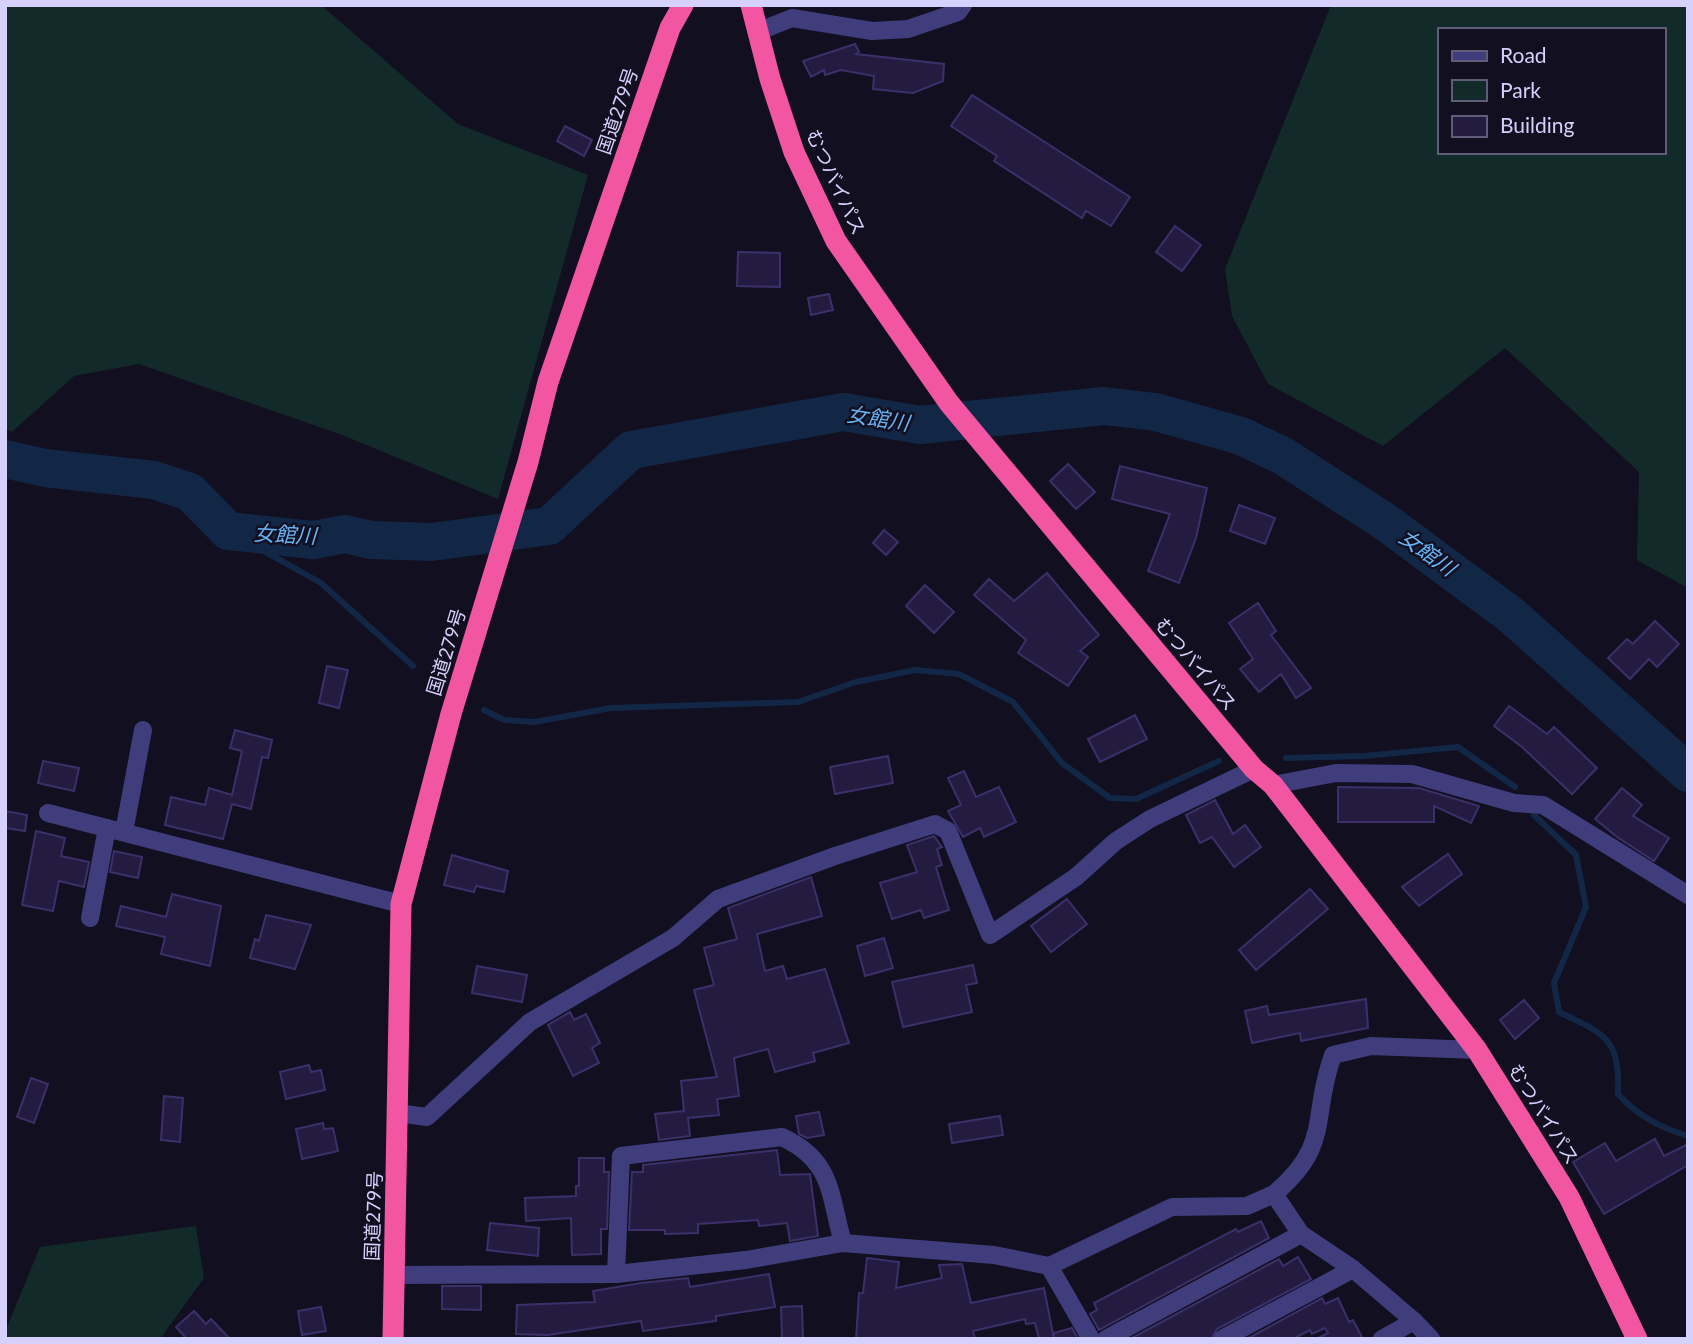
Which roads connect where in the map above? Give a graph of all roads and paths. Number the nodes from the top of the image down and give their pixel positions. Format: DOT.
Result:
graph roads {
  1 [pos="683,5"];
  2 [pos="751,5"];
  3 [pos="963,5"];
  4 [pos="757,32"];
  5 [pos="143,730"];
  6 [pos="1254,769"];
  7 [pos="1273,785"];
  8 [pos="48,813"];
  9 [pos="116,830"];
  10 [pos="1688,895"];
  11 [pos="401,904"];
  12 [pos="90,918"];
  13 [pos="1478,1050"];
  14 [pos="397,1113"];
  15 [pos="1274,1194"];
  16 [pos="1301,1234"];
  17 [pos="844,1243"];
  18 [pos="1049,1266"];
  19 [pos="1353,1269"];
  20 [pos="616,1274"];
  21 [pos="394,1275"];
  22 [pos="1414,1321"];
  23 [pos="393,1339"];
  24 [pos="1091,1339"];
  25 [pos="1106,1339"];
  26 [pos="1222,1339"];
  27 [pos="1382,1339"];
  28 [pos="1431,1339"];
  29 [pos="1637,1339"];
  1 -- 11 [label="highway, 国道279号"];
  2 -- 4 [label="highway, むつバイパス"];
  3 -- 4 [label="street"];
  4 -- 6 [label="highway, むつバイパス"];
  5 -- 9 [label="street"];
  6 -- 7 [label="highway, むつバイパス"];
  6 -- 14 [label="street"];
  7 -- 10 [label="street"];
  7 -- 13 [label="highway, むつバイパス"];
  8 -- 9 [label="street"];
  9 -- 11 [label="street"];
  9 -- 12 [label="street"];
  11 -- 14 [label="highway, 国道279号"];
  13 -- 15 [label="street"];
  13 -- 29 [label="highway, むつバイパス"];
  14 -- 21 [label="highway, 国道279号"];
  15 -- 16 [label="street"];
  15 -- 18 [label="street"];
  16 -- 19 [label="street"];
  16 -- 25 [label="street"];
  17 -- 18 [label="street"];
  17 -- 20 [label="street"];
  17 -- 20 [label="street"];
  18 -- 24 [label="street"];
  19 -- 22 [label="street"];
  19 -- 26 [label="street"];
  20 -- 21 [label="street"];
  21 -- 23 [label="highway, 国道279号"];
  22 -- 27 [label="street"];
  22 -- 28 [label="street"];
}
